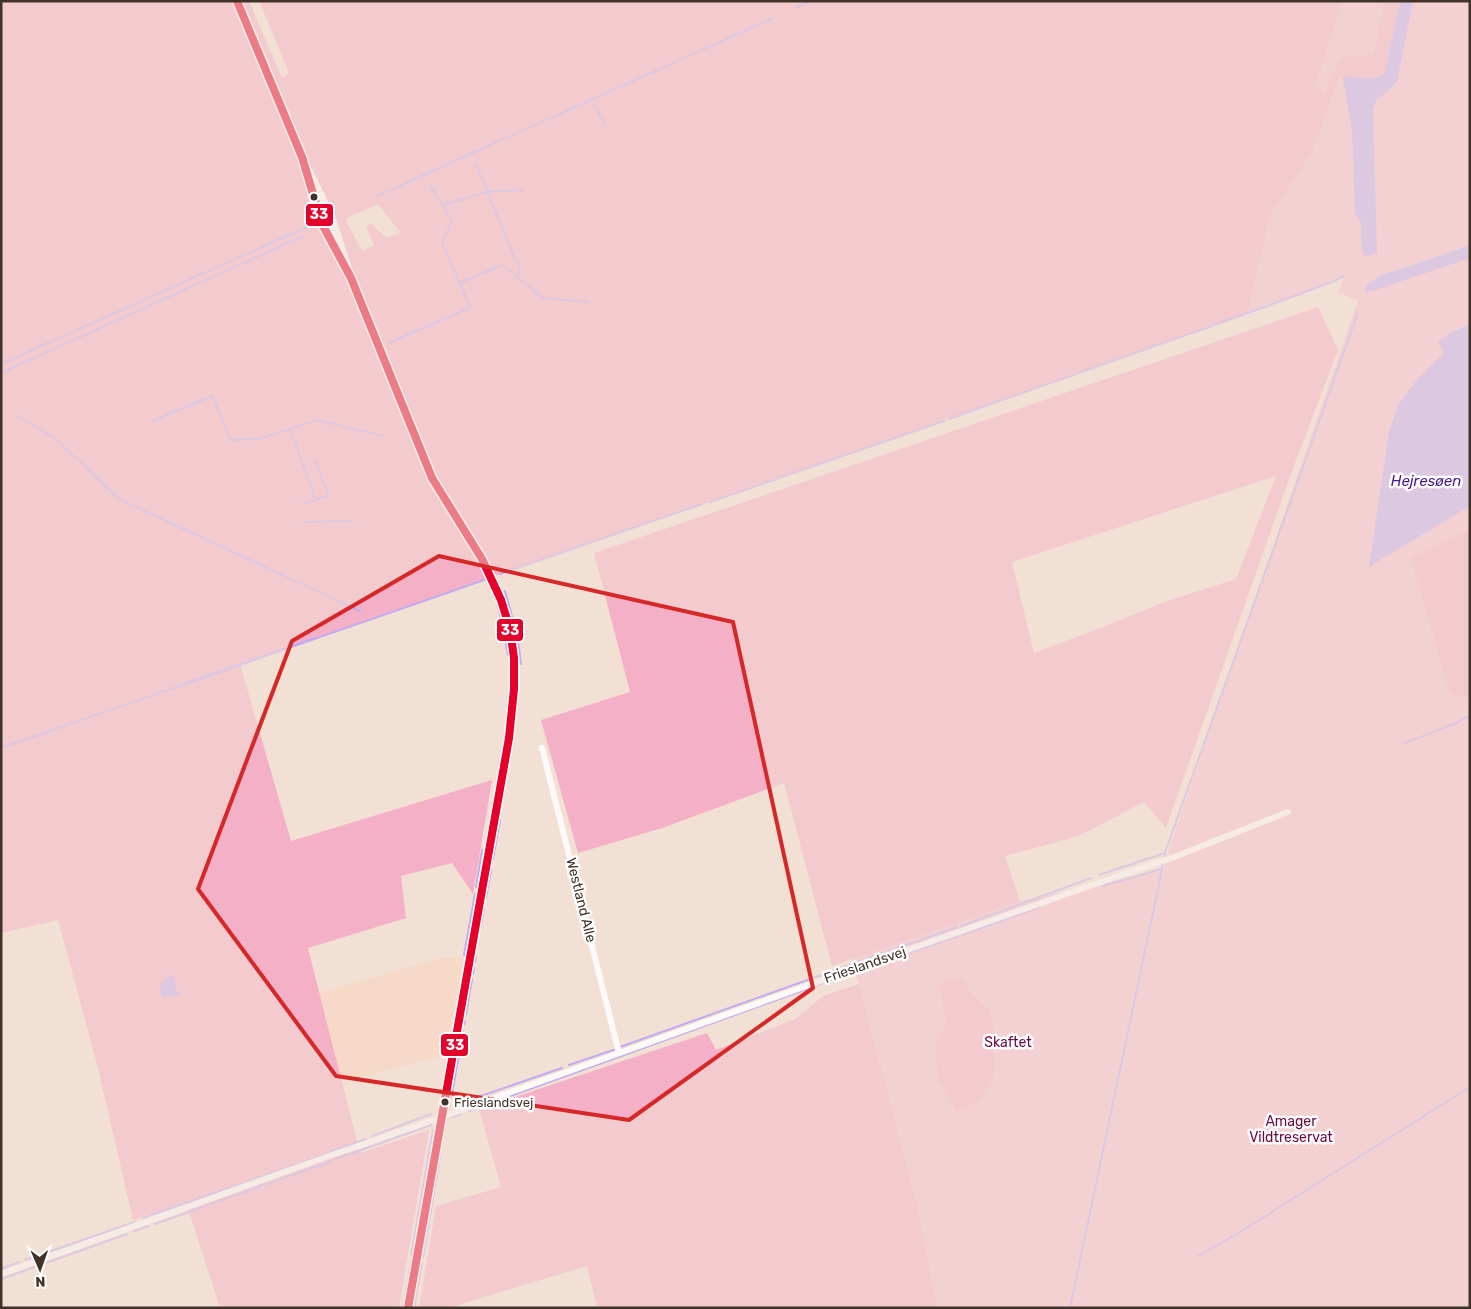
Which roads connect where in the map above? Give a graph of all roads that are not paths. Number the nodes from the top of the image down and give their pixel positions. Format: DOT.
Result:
graph roads {
  1 [pos="237,1"];
  2 [pos="542,748"];
  3 [pos="1288,812"];
  4 [pos="619,1052"];
  5 [pos="442,1118"];
  6 [pos="1,1274"];
  7 [pos="408,1308"];
  1 -- 5 [label="street"];
  2 -- 4 [label="street, Westland Alle"];
  3 -- 4 [label="street, Frieslandsvej"];
  4 -- 5 [label="street, Frieslandsvej"];
  5 -- 6 [label="street, Frieslandsvej"];
  5 -- 7 [label="street"];
}
